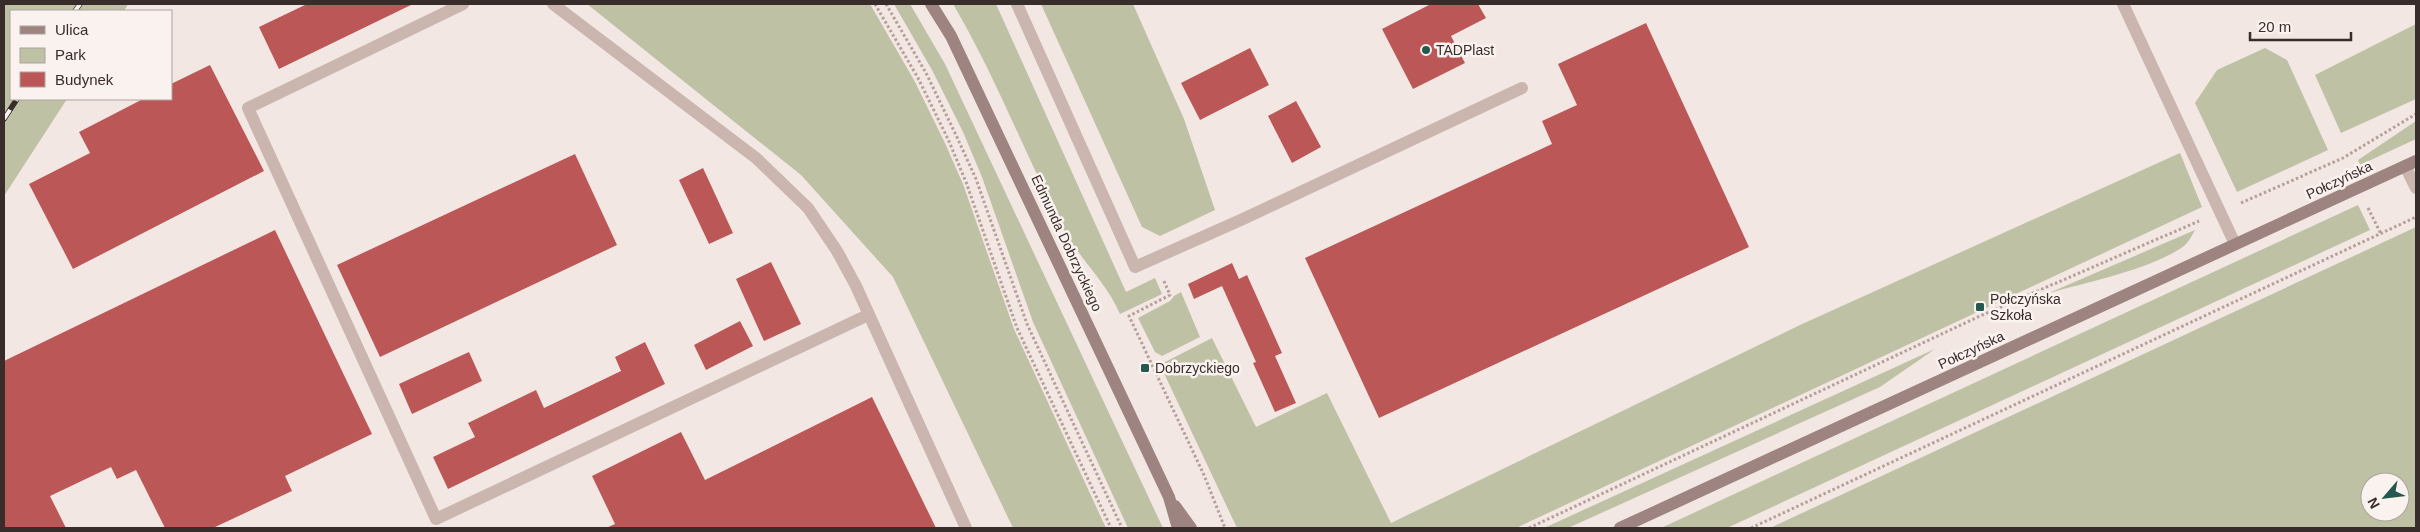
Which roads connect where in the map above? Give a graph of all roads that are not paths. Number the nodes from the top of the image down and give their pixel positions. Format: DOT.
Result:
graph roads {
  1 [pos="463,4"];
  2 [pos="553,4"];
  3 [pos="932,4"];
  4 [pos="1017,4"];
  5 [pos="2123,4"];
  6 [pos="1522,88"];
  7 [pos="2411,163"];
  8 [pos="2416,188"];
  9 [pos="2234,244"];
  10 [pos="868,315"];
  11 [pos="1169,498"];
  12 [pos="966,528"];
  13 [pos="1178,528"];
  14 [pos="1191,528"];
  15 [pos="1620,528"];
  1 -- 10 [label="street"];
  2 -- 10 [label="street"];
  3 -- 11 [label="main road, Edmunda Dobrzyckiego"];
  4 -- 6 [label="street"];
  5 -- 9 [label="street"];
  7 -- 8 [label="street"];
  7 -- 9 [label="main road, Połczyńska"];
  9 -- 15 [label="main road, Połczyńska"];
  10 -- 12 [label="street"];
  11 -- 13 [label="main road, Edmunda Dobrzyckiego"];
  11 -- 14 [label="main road, Edmunda Dobrzyckiego"];
}
